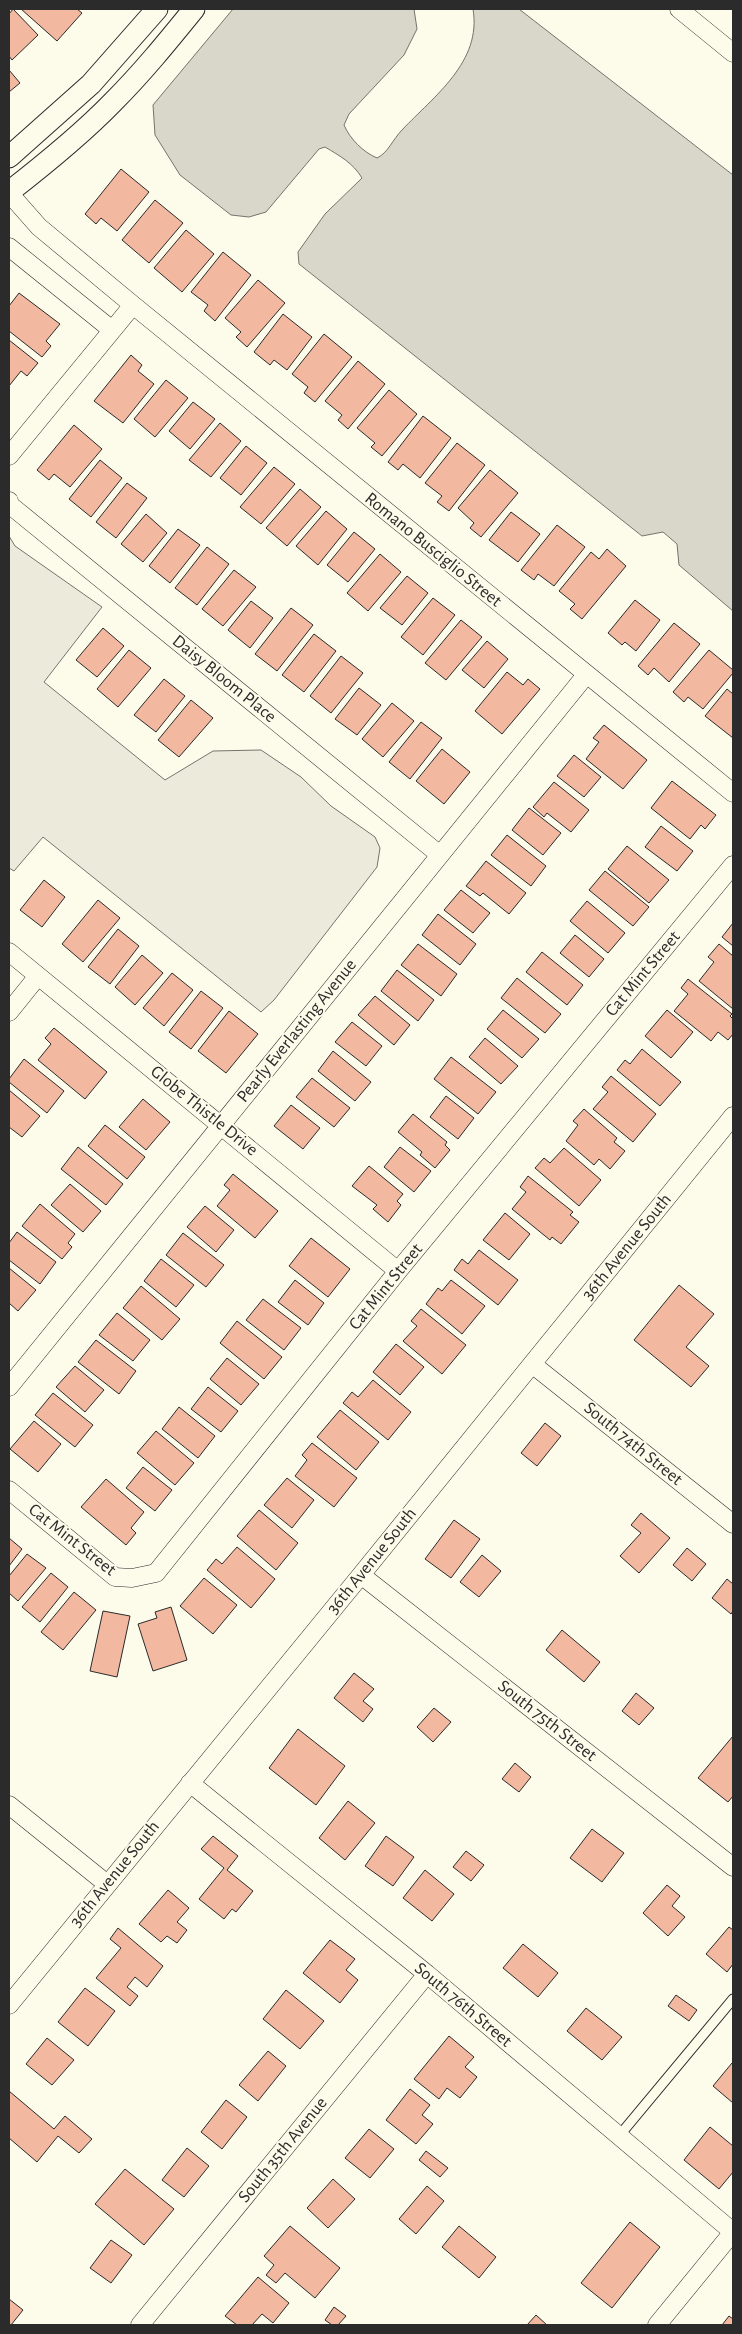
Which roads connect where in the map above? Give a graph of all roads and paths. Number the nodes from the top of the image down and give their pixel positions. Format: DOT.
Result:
graph roads {
  1 [pos="157,9"];
  2 [pos="194,9"];
  3 [pos="679,9"];
  4 [pos="733,53"];
  5 [pos="9,157"];
  6 [pos="9,193"];
  7 [pos="9,247"];
  8 [pos="133,306"];
  9 [pos="112,330"];
  10 [pos="9,456"];
  11 [pos="9,501"];
  12 [pos="586,675"];
  13 [pos="733,793"];
  14 [pos="440,855"];
  15 [pos="733,865"];
  16 [pos="9,952"];
  17 [pos="38,976"];
  18 [pos="9,1012"];
  19 [pos="733,1116"];
  20 [pos="220,1125"];
  21 [pos="398,1271"];
  22 [pos="532,1364"];
  23 [pos="9,1386"];
  24 [pos="9,1490"];
  25 [pos="733,1524"];
  26 [pos="361,1575"];
  27 [pos="190,1783"];
  28 [pos="9,1805"];
  29 [pos="733,1867"];
  30 [pos="107,1884"];
  31 [pos="427,1974"];
  32 [pos="733,1999"];
  33 [pos="9,2004"];
  34 [pos="619,2136"];
  35 [pos="733,2232"];
  36 [pos="140,2325"];
  37 [pos="657,2325"];
  1 -- 5 [label="street"];
  2 -- 6 [label="street"];
  3 -- 4 [label="street"];
  6 -- 8 [label="street, Romano Busciglio Street"];
  7 -- 9 [label="street"];
  8 -- 9 [label="street"];
  8 -- 12 [label="street, Romano Busciglio Street"];
  9 -- 10 [label="street"];
  11 -- 14 [label="street, Daisy Bloom Place"];
  12 -- 13 [label="street, Romano Busciglio Street"];
  12 -- 14 [label="street, Pearly Everlasting Avenue"];
  14 -- 20 [label="street, Pearly Everlasting Avenue"];
  15 -- 21 [label="street, Cat Mint Street"];
  16 -- 17 [label="street, Globe Thistle Drive"];
  17 -- 18 [label="street"];
  17 -- 20 [label="street, Globe Thistle Drive"];
  19 -- 22 [label="street, 36th Avenue South"];
  20 -- 21 [label="street, Globe Thistle Drive"];
  20 -- 23 [label="street, Pearly Everlasting Avenue"];
  21 -- 24 [label="street, Cat Mint Street"];
  22 -- 25 [label="street, South 74th Street"];
  22 -- 26 [label="street, 36th Avenue South"];
  26 -- 27 [label="street, 36th Avenue South"];
  26 -- 29 [label="street, South 75th Street"];
  27 -- 30 [label="street, 36th Avenue South"];
  27 -- 31 [label="street, South 76th Street"];
  28 -- 30 [label="street"];
  30 -- 33 [label="street, 36th Avenue South"];
  31 -- 34 [label="street, South 76th Street"];
  31 -- 36 [label="street, South 35th Avenue"];
  32 -- 34 [label="lane"];
  34 -- 35 [label="street, South 76th Street"];
  35 -- 37 [label="street"];
}
